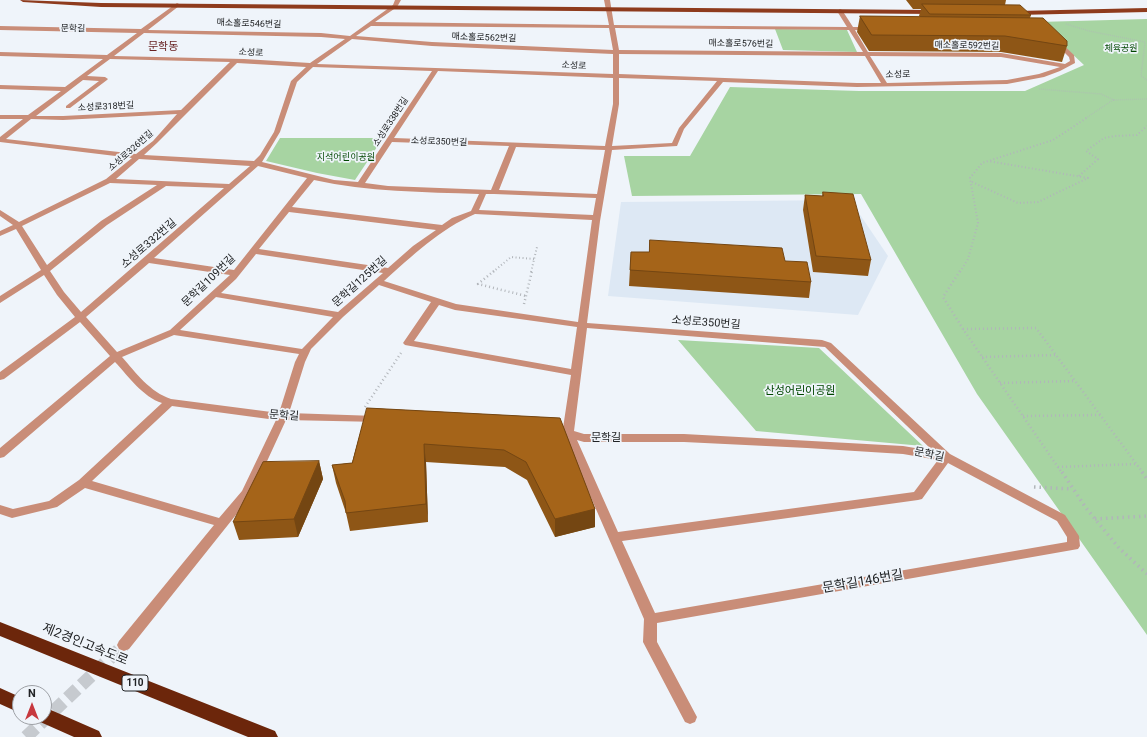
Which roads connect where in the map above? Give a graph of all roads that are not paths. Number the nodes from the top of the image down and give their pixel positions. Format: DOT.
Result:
graph roads {
  1 [pos="23,0"];
  2 [pos="398,0"];
  3 [pos="607,0"];
  4 [pos="43,1"];
  5 [pos="118,2"];
  6 [pos="177,6"];
  7 [pos="395,6"];
  8 [pos="608,8"];
  9 [pos="1146,10"];
  10 [pos="840,11"];
  11 [pos="940,12"];
  12 [pos="1008,12"];
  13 [pos="1023,13"];
  14 [pos="1032,21"];
  15 [pos="370,24"];
  16 [pos="612,26"];
  17 [pos="0,28"];
  18 [pos="851,28"];
  19 [pos="880,29"];
  20 [pos="146,30"];
  21 [pos="352,37"];
  22 [pos="1054,40"];
  23 [pos="616,52"];
  24 [pos="0,54"];
  25 [pos="866,54"];
  26 [pos="110,57"];
  27 [pos="235,61"];
  28 [pos="312,65"];
  29 [pos="1066,66"];
  30 [pos="436,69"];
  31 [pos="617,76"];
  32 [pos="82,78"];
  33 [pos="721,80"];
  34 [pos="884,84"];
  35 [pos="0,87"];
  36 [pos="68,89"];
  37 [pos="68,107"];
  38 [pos="183,112"];
  39 [pos="0,117"];
  40 [pos="30,118"];
  41 [pos="0,140"];
  42 [pos="390,140"];
  43 [pos="513,145"];
  44 [pos="608,148"];
  45 [pos="139,157"];
  46 [pos="256,164"];
  47 [pos="312,177"];
  48 [pos="109,181"];
  49 [pos="163,185"];
  50 [pos="360,185"];
  51 [pos="230,186"];
  52 [pos="484,191"];
  53 [pos="494,192"];
  54 [pos="600,196"];
  55 [pos="287,210"];
  56 [pos="0,212"];
  57 [pos="474,212"];
  58 [pos="596,218"];
  59 [pos="17,225"];
  60 [pos="444,228"];
  61 [pos="0,234"];
  62 [pos="255,251"];
  63 [pos="148,260"];
  64 [pos="46,270"];
  65 [pos="390,271"];
  66 [pos="236,273"];
  67 [pos="377,282"];
  68 [pos="214,294"];
  69 [pos="0,300"];
  70 [pos="436,302"];
  71 [pos="340,315"];
  72 [pos="81,317"];
  73 [pos="582,325"];
  74 [pos="173,332"];
  75 [pos="305,352"];
  76 [pos="116,356"];
  77 [pos="576,373"];
  78 [pos="0,377"];
  79 [pos="170,402"];
  80 [pos="283,416"];
  81 [pos="384,421"];
  82 [pos="545,428"];
  83 [pos="568,432"];
  84 [pos="0,454"];
  85 [pos="946,457"];
  86 [pos="83,483"];
  87 [pos="0,509"];
  88 [pos="222,523"];
  89 [pos="615,537"];
  90 [pos="1074,546"];
  91 [pos="651,619"];
  92 [pos="0,629"];
  93 [pos="124,645"];
  94 [pos="0,696"];
  95 [pos="12,701"];
  96 [pos="690,717"];
  97 [pos="52,719"];
  98 [pos="94,737"];
  99 [pos="269,737"];
  1 -- 4 [label="main road"];
  2 -- 7 [label="street"];
  3 -- 8 [label="street"];
  4 -- 5 [label="main road"];
  5 -- 6 [label="main road"];
  6 -- 7 [label="main road"];
  6 -- 20 [label="street"];
  7 -- 8 [label="main road"];
  7 -- 15 [label="street"];
  8 -- 10 [label="main road"];
  8 -- 16 [label="street"];
  9 -- 13 [label="main road"];
  10 -- 11 [label="main road"];
  10 -- 18 [label="street"];
  12 -- 13 [label="main road"];
  13 -- 14 [label="street"];
  15 -- 16 [label="street, 매소홀로562번길"];
  15 -- 21 [label="street"];
  16 -- 18 [label="street, 매소홀로576번길"];
  16 -- 23 [label="street"];
  17 -- 20 [label="street, 문학길"];
  18 -- 19 [label="street"];
  18 -- 25 [label="street"];
  20 -- 21 [label="street, 매소홀로546번길"];
  20 -- 26 [label="street"];
  21 -- 23 [label="street, 매소홀로562번길"];
  21 -- 28 [label="street"];
  22 -- 29 [label="street"];
  23 -- 25 [label="street, 매소홀로576번길"];
  23 -- 31 [label="street"];
  24 -- 26 [label="street, 소성로"];
  25 -- 29 [label="street, 매소홀로592번길"];
  25 -- 34 [label="street"];
  26 -- 27 [label="street, 소성로"];
  26 -- 32 [label="street"];
  27 -- 28 [label="street, 소성로"];
  27 -- 38 [label="street, 소성로326번길"];
  28 -- 30 [label="street, 소성로"];
  28 -- 46 [label="street, 소성로332번길"];
  29 -- 34 [label="street, 소성로"];
  30 -- 31 [label="street, 소성로"];
  30 -- 42 [label="street, 소성로338번길"];
  31 -- 33 [label="street, 소성로"];
  31 -- 44 [label="street"];
  32 -- 36 [label="street"];
  32 -- 37 [label="street"];
  33 -- 34 [label="street, 소성로"];
  33 -- 44 [label="street, 소성로350번길"];
  35 -- 36 [label="street"];
  36 -- 40 [label="street"];
  38 -- 40 [label="street, 소성로318번길"];
  38 -- 45 [label="street, 소성로326번길"];
  39 -- 40 [label="street, 소성로318번길"];
  40 -- 41 [label="street"];
  41 -- 45 [label="street"];
  42 -- 43 [label="street, 소성로350번길"];
  42 -- 50 [label="street, 소성로338번길"];
  43 -- 44 [label="street, 소성로350번길"];
  43 -- 53 [label="street"];
  44 -- 54 [label="street"];
  45 -- 46 [label="street"];
  45 -- 48 [label="street, 소성로326번길"];
  46 -- 47 [label="street"];
  46 -- 51 [label="street, 소성로332번길"];
  47 -- 50 [label="street"];
  47 -- 55 [label="street, 문학길109번길"];
  48 -- 49 [label="street"];
  48 -- 59 [label="street, 소성로326번길"];
  49 -- 51 [label="street"];
  49 -- 64 [label="street"];
  50 -- 52 [label="street"];
  51 -- 63 [label="street, 소성로332번길"];
  52 -- 53 [label="street"];
  52 -- 57 [label="street"];
  53 -- 54 [label="street"];
  54 -- 58 [label="street"];
  55 -- 60 [label="street"];
  55 -- 62 [label="street, 문학길109번길"];
  56 -- 59 [label="street, 문학길"];
  57 -- 58 [label="street"];
  57 -- 60 [label="street, 문학길125번길"];
  58 -- 73 [label="street"];
  59 -- 61 [label="street, 소성로326번길"];
  59 -- 64 [label="street, 문학길"];
  60 -- 65 [label="street, 문학길125번길"];
  62 -- 65 [label="street"];
  62 -- 66 [label="street, 문학길109번길"];
  63 -- 66 [label="street"];
  63 -- 72 [label="street, 소성로332번길"];
  64 -- 69 [label="street"];
  64 -- 72 [label="street, 문학길"];
  65 -- 67 [label="street, 문학길125번길"];
  66 -- 68 [label="street, 문학길109번길"];
  67 -- 70 [label="street, 소성로350번길"];
  67 -- 71 [label="street, 문학길125번길"];
  68 -- 71 [label="street"];
  68 -- 74 [label="street, 문학길109번길"];
  70 -- 73 [label="street, 소성로350번길"];
  70 -- 77 [label="street"];
  71 -- 75 [label="street, 문학길125번길"];
  72 -- 76 [label="street, 문학길"];
  72 -- 78 [label="street, 소성로332번길"];
  73 -- 77 [label="street"];
  73 -- 85 [label="street, 소성로350번길"];
  74 -- 75 [label="street"];
  74 -- 76 [label="street, 문학길109번길"];
  75 -- 80 [label="street, 문학길125번길"];
  76 -- 79 [label="street, 문학길"];
  76 -- 84 [label="street, 문학길109번길"];
  77 -- 83 [label="street"];
  79 -- 80 [label="street, 문학길"];
  79 -- 86 [label="street"];
  80 -- 81 [label="street, 문학길"];
  80 -- 88 [label="street, 문학길125번길"];
  82 -- 83 [label="street, 문학길"];
  83 -- 85 [label="street, 문학길"];
  83 -- 89 [label="street"];
  85 -- 89 [label="street"];
  85 -- 90 [label="street, 문학길"];
  86 -- 87 [label="street"];
  86 -- 88 [label="street"];
  88 -- 93 [label="street, 문학길125번길"];
  89 -- 91 [label="street"];
  90 -- 91 [label="street, 문학길146번길"];
  91 -- 96 [label="street"];
  92 -- 99 [label="highway, 제2경인고속도로 / 110"];
  94 -- 95 [label="highway"];
  97 -- 98 [label="highway"];
}
